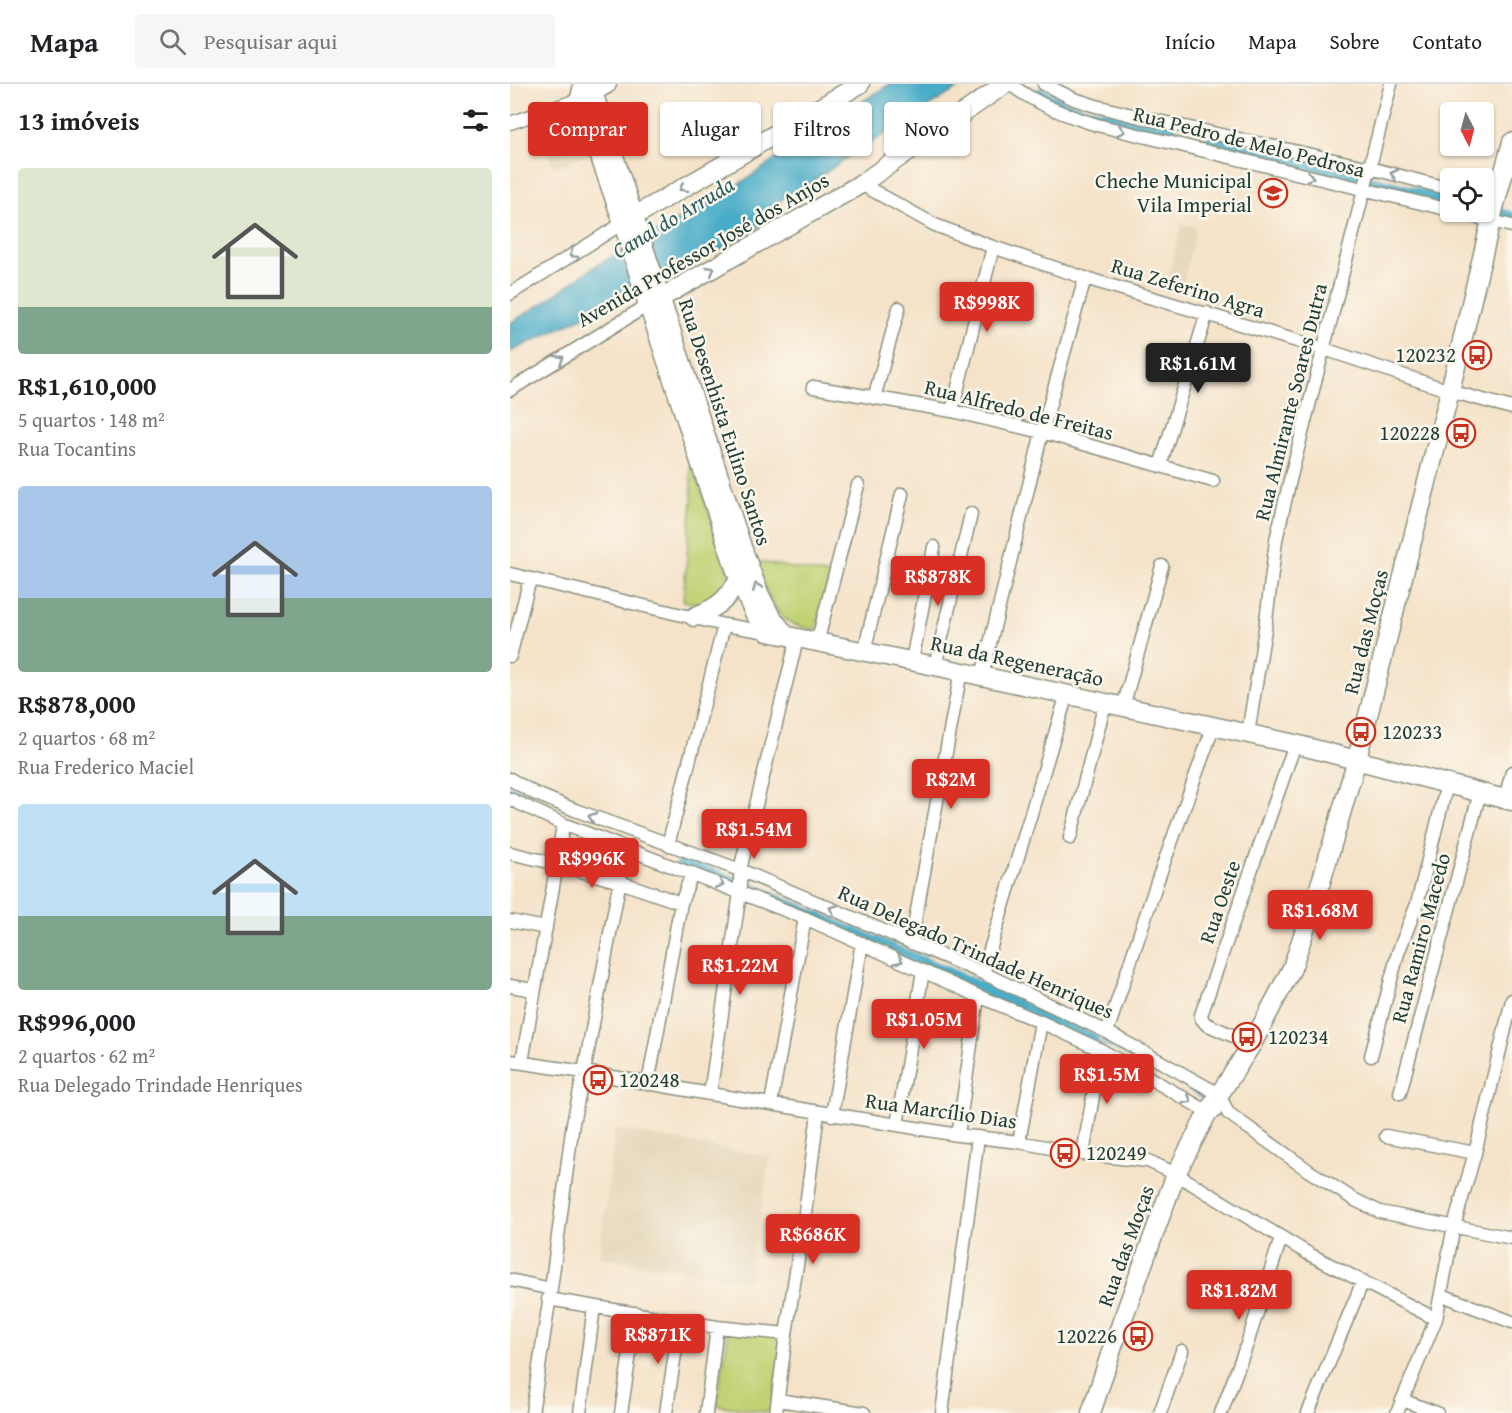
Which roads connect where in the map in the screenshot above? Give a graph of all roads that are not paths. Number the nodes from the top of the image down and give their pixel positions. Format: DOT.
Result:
graph roads {
  1 [pos="860,84"];
  2 [pos="1005,84"];
  3 [pos="1010,84"];
  4 [pos="1044,84"];
  5 [pos="1391,84"];
  6 [pos="590,89"];
  7 [pos="510,123"];
  8 [pos="1512,142"];
  9 [pos="1370,169"];
  10 [pos="861,184"];
  11 [pos="1440,186"];
  12 [pos="1365,188"];
  13 [pos="1440,207"];
  14 [pos="1496,213"];
  15 [pos="630,227"];
  16 [pos="993,247"];
  17 [pos="1085,278"];
  18 [pos="510,294"];
  19 [pos="653,297"];
  20 [pos="899,308"];
  21 [pos="1207,314"];
  22 [pos="1324,349"];
  23 [pos="813,387"];
  24 [pos="510,390"];
  25 [pos="1450,391"];
  26 [pos="874,398"];
  27 [pos="1512,408"];
  28 [pos="952,411"];
  29 [pos="1042,432"];
  30 [pos="1160,466"];
  31 [pos="1213,481"];
  32 [pos="858,485"];
  33 [pos="902,494"];
  34 [pos="971,514"];
  35 [pos="934,547"];
  36 [pos="1162,566"];
  37 [pos="510,574"];
  38 [pos="530,579"];
  39 [pos="739,580"];
  40 [pos="694,617"];
  41 [pos="724,625"];
  42 [pos="768,632"];
  43 [pos="792,638"];
  44 [pos="817,642"];
  45 [pos="864,652"];
  46 [pos="510,656"];
  47 [pos="912,661"];
  48 [pos="935,666"];
  49 [pos="962,671"];
  50 [pos="982,676"];
  51 [pos="1067,694"];
  52 [pos="1105,703"];
  53 [pos="1123,706"];
  54 [pos="1214,725"];
  55 [pos="1248,733"];
  56 [pos="1295,744"];
  57 [pos="1357,759"];
  58 [pos="1512,772"];
  59 [pos="510,779"];
  60 [pos="1447,784"];
  61 [pos="1480,792"];
  62 [pos="510,799"];
  63 [pos="1508,800"];
  64 [pos="563,824"];
  65 [pos="1070,838"];
  66 [pos="668,845"];
  67 [pos="626,848"];
  68 [pos="510,853"];
  69 [pos="557,864"];
  70 [pos="692,873"];
  71 [pos="620,882"];
  72 [pos="740,882"];
  73 [pos="681,903"];
  74 [pos="805,918"];
  75 [pos="510,921"];
  76 [pos="546,928"];
  77 [pos="862,943"];
  78 [pos="911,943"];
  79 [pos="923,971"];
  80 [pos="983,973"];
  81 [pos="510,986"];
  82 [pos="534,990"];
  83 [pos="978,996"];
  84 [pos="1512,1000"];
  85 [pos="1041,1022"];
  86 [pos="1107,1032"];
  87 [pos="1252,1044"];
  88 [pos="1101,1050"];
  89 [pos="1371,1056"];
  90 [pos="516,1062"];
  91 [pos="584,1072"];
  92 [pos="648,1084"];
  93 [pos="1400,1093"];
  94 [pos="710,1094"];
  95 [pos="1219,1094"];
  96 [pos="771,1103"];
  97 [pos="1208,1112"];
  98 [pos="818,1113"];
  99 [pos="1228,1113"];
  100 [pos="832,1114"];
  101 [pos="897,1125"];
  102 [pos="958,1135"];
  103 [pos="1386,1136"];
  104 [pos="978,1137"];
  105 [pos="1019,1142"];
  106 [pos="1475,1153"];
  107 [pos="1083,1154"];
  108 [pos="1176,1174"];
  109 [pos="1454,1226"];
  110 [pos="1281,1238"];
  111 [pos="1512,1238"];
  112 [pos="510,1280"];
  113 [pos="1363,1281"];
  114 [pos="549,1294"];
  115 [pos="1442,1295"];
  116 [pos="594,1306"];
  117 [pos="636,1313"];
  118 [pos="1436,1319"];
  119 [pos="680,1321"];
  120 [pos="1512,1322"];
  121 [pos="717,1327"];
  122 [pos="786,1334"];
  123 [pos="1182,1351"];
  124 [pos="778,1400"];
  125 [pos="1402,1400"];
  126 [pos="532,1413"];
  127 [pos="580,1413"];
  128 [pos="621,1413"];
  129 [pos="666,1413"];
  130 [pos="706,1413"];
  131 [pos="776,1413"];
  132 [pos="864,1413"];
  133 [pos="942,1413"];
  134 [pos="1091,1413"];
  135 [pos="1160,1413"];
  136 [pos="1221,1413"];
  137 [pos="1308,1413"];
  138 [pos="1397,1413"];
  139 [pos="1437,1413"];
  1 -- 15 [label="main road, one-way"];
  2 -- 10 [label="main road, Avenida Professor José dos Anjos"];
  3 -- 12 [label="street, Rua Pedro de Melo Pedrosa, one-way"];
  4 -- 9 [label="street"];
  5 -- 9 [label="street, Rua Almirante Soares Dutra"];
  6 -- 7 [label="street"];
  6 -- 15 [label="main road, Rua Desenhista Eulino Santos"];
  8 -- 14 [label="main road, Rua das Moças"];
  11 -- 9 [label="street, one-way"];
  9 -- 12 [label="street, Rua Almirante Soares Dutra"];
  10 -- 16 [label="street, Rua Zeferino Agra"];
  19 -- 10 [label="main road, Avenida Professor José dos Anjos, one-way"];
  12 -- 13 [label="street, Rua Pedro de Melo Pedrosa"];
  12 -- 22 [label="street, Rua Almirante Soares Dutra"];
  14 -- 25 [label="main road, Rua das Moças"];
  15 -- 18 [label="street, one-way"];
  15 -- 19 [label="main road, Rua Desenhista Eulino Santos"];
  16 -- 17 [label="street, Rua Zeferino Agra"];
  16 -- 28 [label="street"];
  17 -- 21 [label="street, Rua Zeferino Agra"];
  17 -- 29 [label="street"];
  24 -- 19 [label="street, Avenida Professor José dos Anjos, one-way"];
  19 -- 39 [label="main road, Rua Desenhista Eulino Santos"];
  43 -- 19 [label="main road, Rua Desenhista Eulino Santos, one-way"];
  20 -- 26 [label="street"];
  21 -- 22 [label="street, Rua Zeferino Agra"];
  21 -- 30 [label="street"];
  22 -- 25 [label="street, Rua Zeferino Agra"];
  22 -- 55 [label="street, Rua Almirante Soares Dutra"];
  23 -- 26 [label="street, Rua Alfredo de Freitas"];
  25 -- 27 [label="street, Rua Zeferino Agra"];
  25 -- 57 [label="main road, Rua das Moças"];
  26 -- 28 [label="street, Rua Alfredo de Freitas"];
  28 -- 29 [label="street, Rua Alfredo de Freitas"];
  29 -- 30 [label="street, Rua Alfredo de Freitas"];
  29 -- 50 [label="street"];
  30 -- 31 [label="street, Rua Alfredo de Freitas"];
  32 -- 44 [label="street"];
  33 -- 45 [label="street"];
  34 -- 48 [label="street"];
  35 -- 47 [label="street"];
  36 -- 53 [label="street"];
  37 -- 38 [label="street, Rua da Regeneração"];
  38 -- 40 [label="street, Rua da Regeneração"];
  38 -- 46 [label="street"];
  39 -- 40 [label="main road"];
  39 -- 42 [label="main road, Rua Desenhista Eulino Santos"];
  40 -- 41 [label="street, Rua da Regeneração"];
  41 -- 42 [label="street, Rua da Regeneração"];
  41 -- 66 [label="street"];
  42 -- 43 [label="main road, Rua da Regeneração"];
  43 -- 44 [label="main road, Rua da Regeneração"];
  43 -- 72 [label="street"];
  44 -- 45 [label="main road, Rua da Regeneração"];
  45 -- 47 [label="main road, Rua da Regeneração"];
  47 -- 48 [label="main road, Rua da Regeneração"];
  48 -- 49 [label="main road, Rua da Regeneração"];
  49 -- 50 [label="main road, Rua da Regeneração"];
  49 -- 78 [label="street"];
  50 -- 51 [label="main road, Rua da Regeneração"];
  51 -- 52 [label="main road, Rua da Regeneração"];
  51 -- 80 [label="street"];
  52 -- 53 [label="main road, Rua da Regeneração"];
  52 -- 65 [label="street"];
  53 -- 54 [label="main road, Rua da Regeneração"];
  54 -- 55 [label="main road, Rua da Regeneração"];
  54 -- 86 [label="street"];
  55 -- 56 [label="main road, Rua da Regeneração"];
  56 -- 57 [label="main road, Rua da Regeneração"];
  56 -- 87 [label="street, Rua Oeste"];
  57 -- 60 [label="main road, Rua da Regeneração"];
  57 -- 87 [label="main road, Rua das Moças"];
  58 -- 63 [label="street"];
  66 -- 59 [label="street, Rua Delegado Trindade Henriques, one-way"];
  60 -- 61 [label="main road, Rua da Regeneração"];
  60 -- 89 [label="street"];
  61 -- 63 [label="main road, Rua da Regeneração"];
  61 -- 93 [label="street, Rua Ramiro Macedo"];
  62 -- 64 [label="street, Rua Delegado Trindade Henriques"];
  64 -- 67 [label="street, Rua Delegado Trindade Henriques"];
  64 -- 69 [label="street"];
  66 -- 72 [label="street, Rua Delegado Trindade Henriques"];
  67 -- 70 [label="street, Rua Delegado Trindade Henriques"];
  67 -- 71 [label="street"];
  68 -- 69 [label="street"];
  69 -- 71 [label="street"];
  69 -- 76 [label="street"];
  70 -- 72 [label="street, Rua Delegado Trindade Henriques, one-way"];
  70 -- 73 [label="street"];
  71 -- 73 [label="street"];
  71 -- 91 [label="street"];
  72 -- 74 [label="street, Rua Delegado Trindade Henriques"];
  78 -- 72 [label="street, Rua Delegado Trindade Henriques, one-way"];
  72 -- 94 [label="street"];
  73 -- 92 [label="street"];
  74 -- 77 [label="street, Rua Delegado Trindade Henriques"];
  74 -- 96 [label="street"];
  75 -- 76 [label="street"];
  76 -- 82 [label="street"];
  77 -- 79 [label="street, Rua Delegado Trindade Henriques, one-way"];
  77 -- 100 [label="street"];
  78 -- 80 [label="street, Rua Delegado Trindade Henriques"];
  79 -- 83 [label="street, Rua Delegado Trindade Henriques"];
  79 -- 101 [label="street"];
  80 -- 86 [label="street, Rua Delegado Trindade Henriques"];
  81 -- 82 [label="street"];
  82 -- 90 [label="street"];
  83 -- 85 [label="street, Rua Delegado Trindade Henriques"];
  83 -- 102 [label="street"];
  84 -- 106 [label="street"];
  85 -- 88 [label="street, Rua Delegado Trindade Henriques"];
  85 -- 105 [label="street"];
  86 -- 95 [label="street, Rua Delegado Trindade Henriques"];
  87 -- 95 [label="main road, Rua das Moças"];
  88 -- 97 [label="street, Rua Delegado Trindade Henriques, one-way"];
  88 -- 107 [label="street, Rua Delegado Trindade Henriques"];
  90 -- 91 [label="street, Rua Marcílio Dias"];
  91 -- 92 [label="street, Rua Marcílio Dias"];
  91 -- 114 [label="street"];
  92 -- 94 [label="street, Rua Marcílio Dias"];
  94 -- 96 [label="street, Rua Marcílio Dias"];
  95 -- 97 [label="main road, Rua das Moças"];
  95 -- 99 [label="street"];
  96 -- 98 [label="street, Rua Marcílio Dias"];
  97 -- 99 [label="street"];
  97 -- 108 [label="main road, Rua das Moças"];
  98 -- 100 [label="street, Rua Marcílio Dias"];
  98 -- 122 [label="street"];
  99 -- 109 [label="street"];
  100 -- 101 [label="street, Rua Marcílio Dias"];
  101 -- 102 [label="street, Rua Marcílio Dias"];
  102 -- 104 [label="street, Rua Marcílio Dias"];
  103 -- 106 [label="street"];
  104 -- 105 [label="street, Rua Marcílio Dias"];
  104 -- 133 [label="street"];
  105 -- 107 [label="street, Rua Marcílio Dias"];
  106 -- 109 [label="street"];
  107 -- 108 [label="street, Rua Marcílio Dias"];
  108 -- 110 [label="street, Rua Marcílio Dias"];
  108 -- 134 [label="main road, Rua das Moças"];
  109 -- 111 [label="street"];
  109 -- 115 [label="street"];
  110 -- 113 [label="street, Rua Marcílio Dias"];
  110 -- 136 [label="street"];
  112 -- 114 [label="street"];
  113 -- 118 [label="street, Rua Marcílio Dias"];
  113 -- 137 [label="street"];
  114 -- 116 [label="street"];
  114 -- 126 [label="street"];
  115 -- 118 [label="street"];
  115 -- 120 [label="street"];
  116 -- 117 [label="street"];
  116 -- 127 [label="street"];
  117 -- 119 [label="street"];
  117 -- 128 [label="street"];
  118 -- 125 [label="street"];
  119 -- 121 [label="street"];
  119 -- 129 [label="street"];
  121 -- 122 [label="street"];
  121 -- 130 [label="street"];
  122 -- 124 [label="street"];
  123 -- 135 [label="street"];
  124 -- 131 [label="street"];
  124 -- 132 [label="street"];
  125 -- 138 [label="street"];
  125 -- 139 [label="street"];
}
